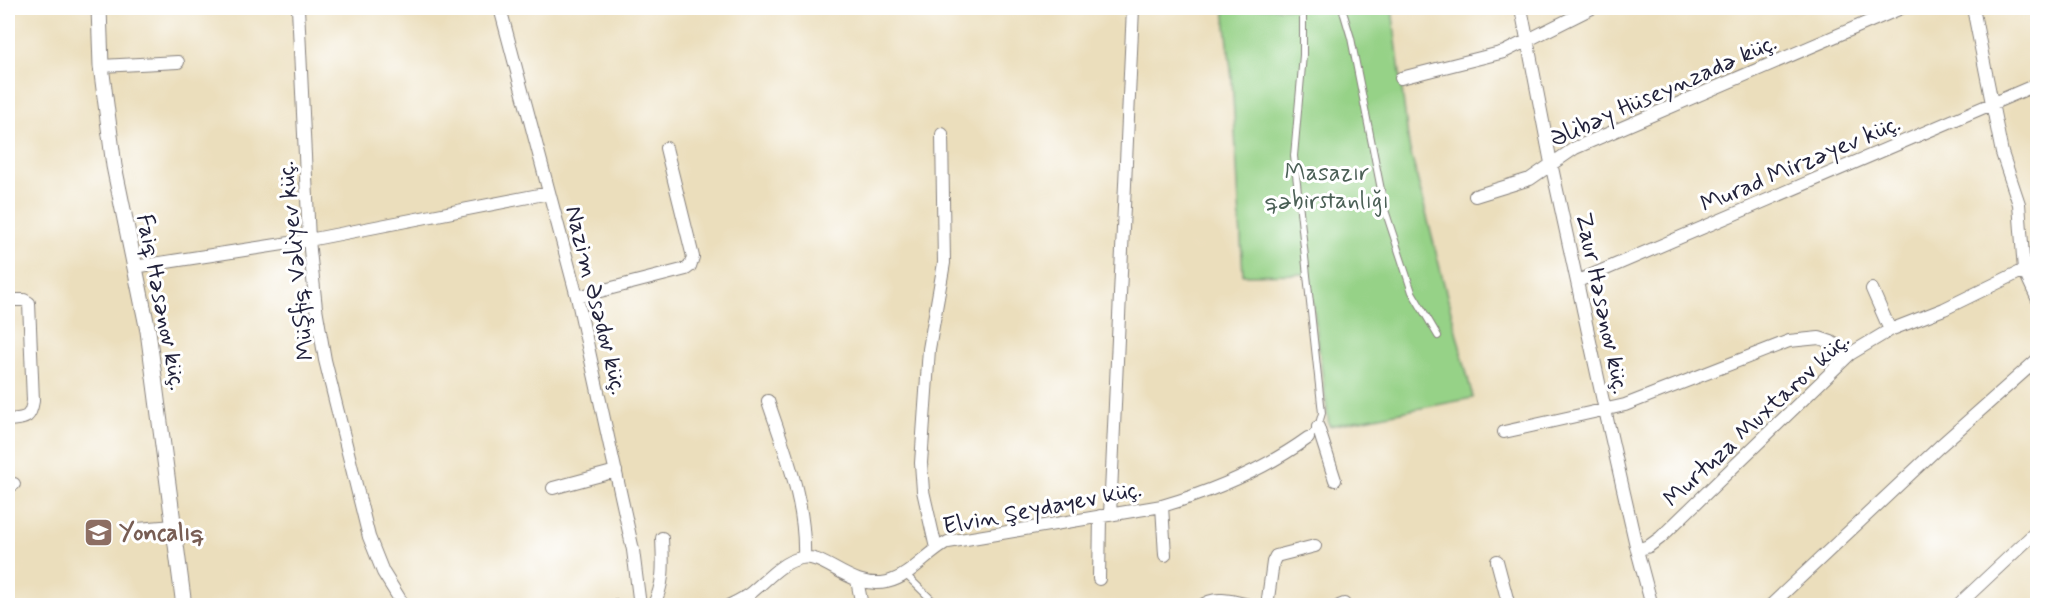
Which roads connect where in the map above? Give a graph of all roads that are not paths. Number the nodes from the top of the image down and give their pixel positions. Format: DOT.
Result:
graph roads {
  1 [pos="99,8"];
  2 [pos="298,8"];
  3 [pos="500,8"];
  4 [pos="1133,8"];
  5 [pos="1303,8"];
  6 [pos="1342,8"];
  7 [pos="1521,8"];
  8 [pos="1592,8"];
  9 [pos="1901,8"];
  10 [pos="1973,8"];
  11 [pos="1527,40"];
  12 [pos="178,62"];
  13 [pos="101,66"];
  14 [pos="1401,78"];
  15 [pos="2037,84"];
  16 [pos="1992,104"];
  17 [pos="942,134"];
  18 [pos="666,148"];
  19 [pos="1551,163"];
  20 [pos="549,193"];
  21 [pos="1474,196"];
  22 [pos="309,240"];
  23 [pos="2037,263"];
  24 [pos="134,267"];
  25 [pos="2024,270"];
  26 [pos="1578,281"];
  27 [pos="1872,289"];
  28 [pos="577,297"];
  29 [pos="8,300"];
  30 [pos="2037,300"];
  31 [pos="1890,330"];
  32 [pos="1438,336"];
  33 [pos="1850,354"];
  34 [pos="2037,359"];
  35 [pos="768,401"];
  36 [pos="1605,410"];
  37 [pos="8,420"];
  38 [pos="1318,427"];
  39 [pos="1503,432"];
  40 [pos="1308,438"];
  41 [pos="616,471"];
  42 [pos="1335,480"];
  43 [pos="553,488"];
  44 [pos="1162,506"];
  45 [pos="1105,516"];
  46 [pos="174,526"];
  47 [pos="138,529"];
  48 [pos="2037,530"];
  49 [pos="662,538"];
  50 [pos="1314,546"];
  51 [pos="936,548"];
  52 [pos="1637,550"];
  53 [pos="1166,555"];
  54 [pos="804,557"];
  55 [pos="1497,561"];
  56 [pos="905,574"];
  57 [pos="1099,579"];
  58 [pos="857,580"];
  59 [pos="184,606"];
  60 [pos="404,606"];
  61 [pos="615,606"];
  62 [pos="634,606"];
  63 [pos="640,606"];
  64 [pos="653,606"];
  65 [pos="728,606"];
  66 [pos="862,606"];
  67 [pos="944,606"];
  68 [pos="1202,606"];
  69 [pos="1253,606"];
  70 [pos="1267,606"];
  71 [pos="1509,606"];
  72 [pos="1652,606"];
  73 [pos="1770,606"];
  74 [pos="1957,606"];
  1 -- 13 [label="street, Faiq Həsənov küç."];
  2 -- 22 [label="street, Müşfiq Vəliyev küç."];
  3 -- 20 [label="street, Nazim Əsədov küç."];
  4 -- 45 [label="street"];
  5 -- 38 [label="lane"];
  6 -- 32 [label="lane"];
  7 -- 11 [label="street, Zaur Həsənov küç."];
  8 -- 11 [label="street"];
  9 -- 19 [label="street, Əlibəy Hüseynzadə küç."];
  10 -- 16 [label="street"];
  11 -- 14 [label="street"];
  11 -- 19 [label="street, Zaur Həsənov küç."];
  12 -- 13 [label="street"];
  13 -- 24 [label="street, Faiq Həsənov küç."];
  15 -- 16 [label="street, Murad Mirzəyev küç."];
  16 -- 25 [label="street"];
  16 -- 26 [label="street, Murad Mirzəyev küç."];
  17 -- 51 [label="street"];
  18 -- 28 [label="street"];
  19 -- 21 [label="street, Əlibəy Hüseynzadə küç."];
  19 -- 26 [label="street, Zaur Həsənov küç."];
  20 -- 22 [label="street"];
  20 -- 28 [label="street, Nazim Əsədov küç."];
  22 -- 24 [label="street"];
  22 -- 60 [label="street, Müşfiq Vəliyev küç."];
  23 -- 25 [label="street, Murtuza Muxtarov küç."];
  24 -- 46 [label="street, Faiq Həsənov küç."];
  25 -- 30 [label="street"];
  25 -- 31 [label="street, Murtuza Muxtarov küç."];
  26 -- 36 [label="street, Zaur Həsənov küç."];
  27 -- 31 [label="street"];
  28 -- 41 [label="street, Nazim Əsədov küç."];
  29 -- 37 [label="street"];
  31 -- 33 [label="street, Murtuza Muxtarov küç."];
  33 -- 36 [label="street"];
  33 -- 52 [label="street, Murtuza Muxtarov küç."];
  34 -- 73 [label="street"];
  35 -- 54 [label="street"];
  36 -- 39 [label="street"];
  36 -- 52 [label="street, Zaur Həsənov küç."];
  38 -- 40 [label="lane"];
  38 -- 42 [label="street"];
  40 -- 44 [label="street, Elvin Şeydayev küç."];
  41 -- 43 [label="street"];
  41 -- 63 [label="street, Nazim Əsədov küç."];
  44 -- 45 [label="street, Elvin Şeydayev küç."];
  44 -- 53 [label="street"];
  45 -- 51 [label="street, Elvin Şeydayev küç."];
  45 -- 57 [label="street"];
  46 -- 47 [label="street"];
  46 -- 59 [label="street, Faiq Həsənov küç."];
  48 -- 74 [label="street"];
  49 -- 64 [label="street"];
  50 -- 70 [label="street"];
  51 -- 56 [label="street, Elvin Şeydayev küç."];
  52 -- 72 [label="street, Zaur Həsənov küç."];
  54 -- 58 [label="street, Elvin Şeydayev küç."];
  54 -- 65 [label="street"];
  55 -- 71 [label="street"];
  56 -- 58 [label="street, Elvin Şeydayev küç."];
  56 -- 67 [label="lane"];
  58 -- 66 [label="street"];
  61 -- 62 [label="street"];
  68 -- 69 [label="street"];
}
